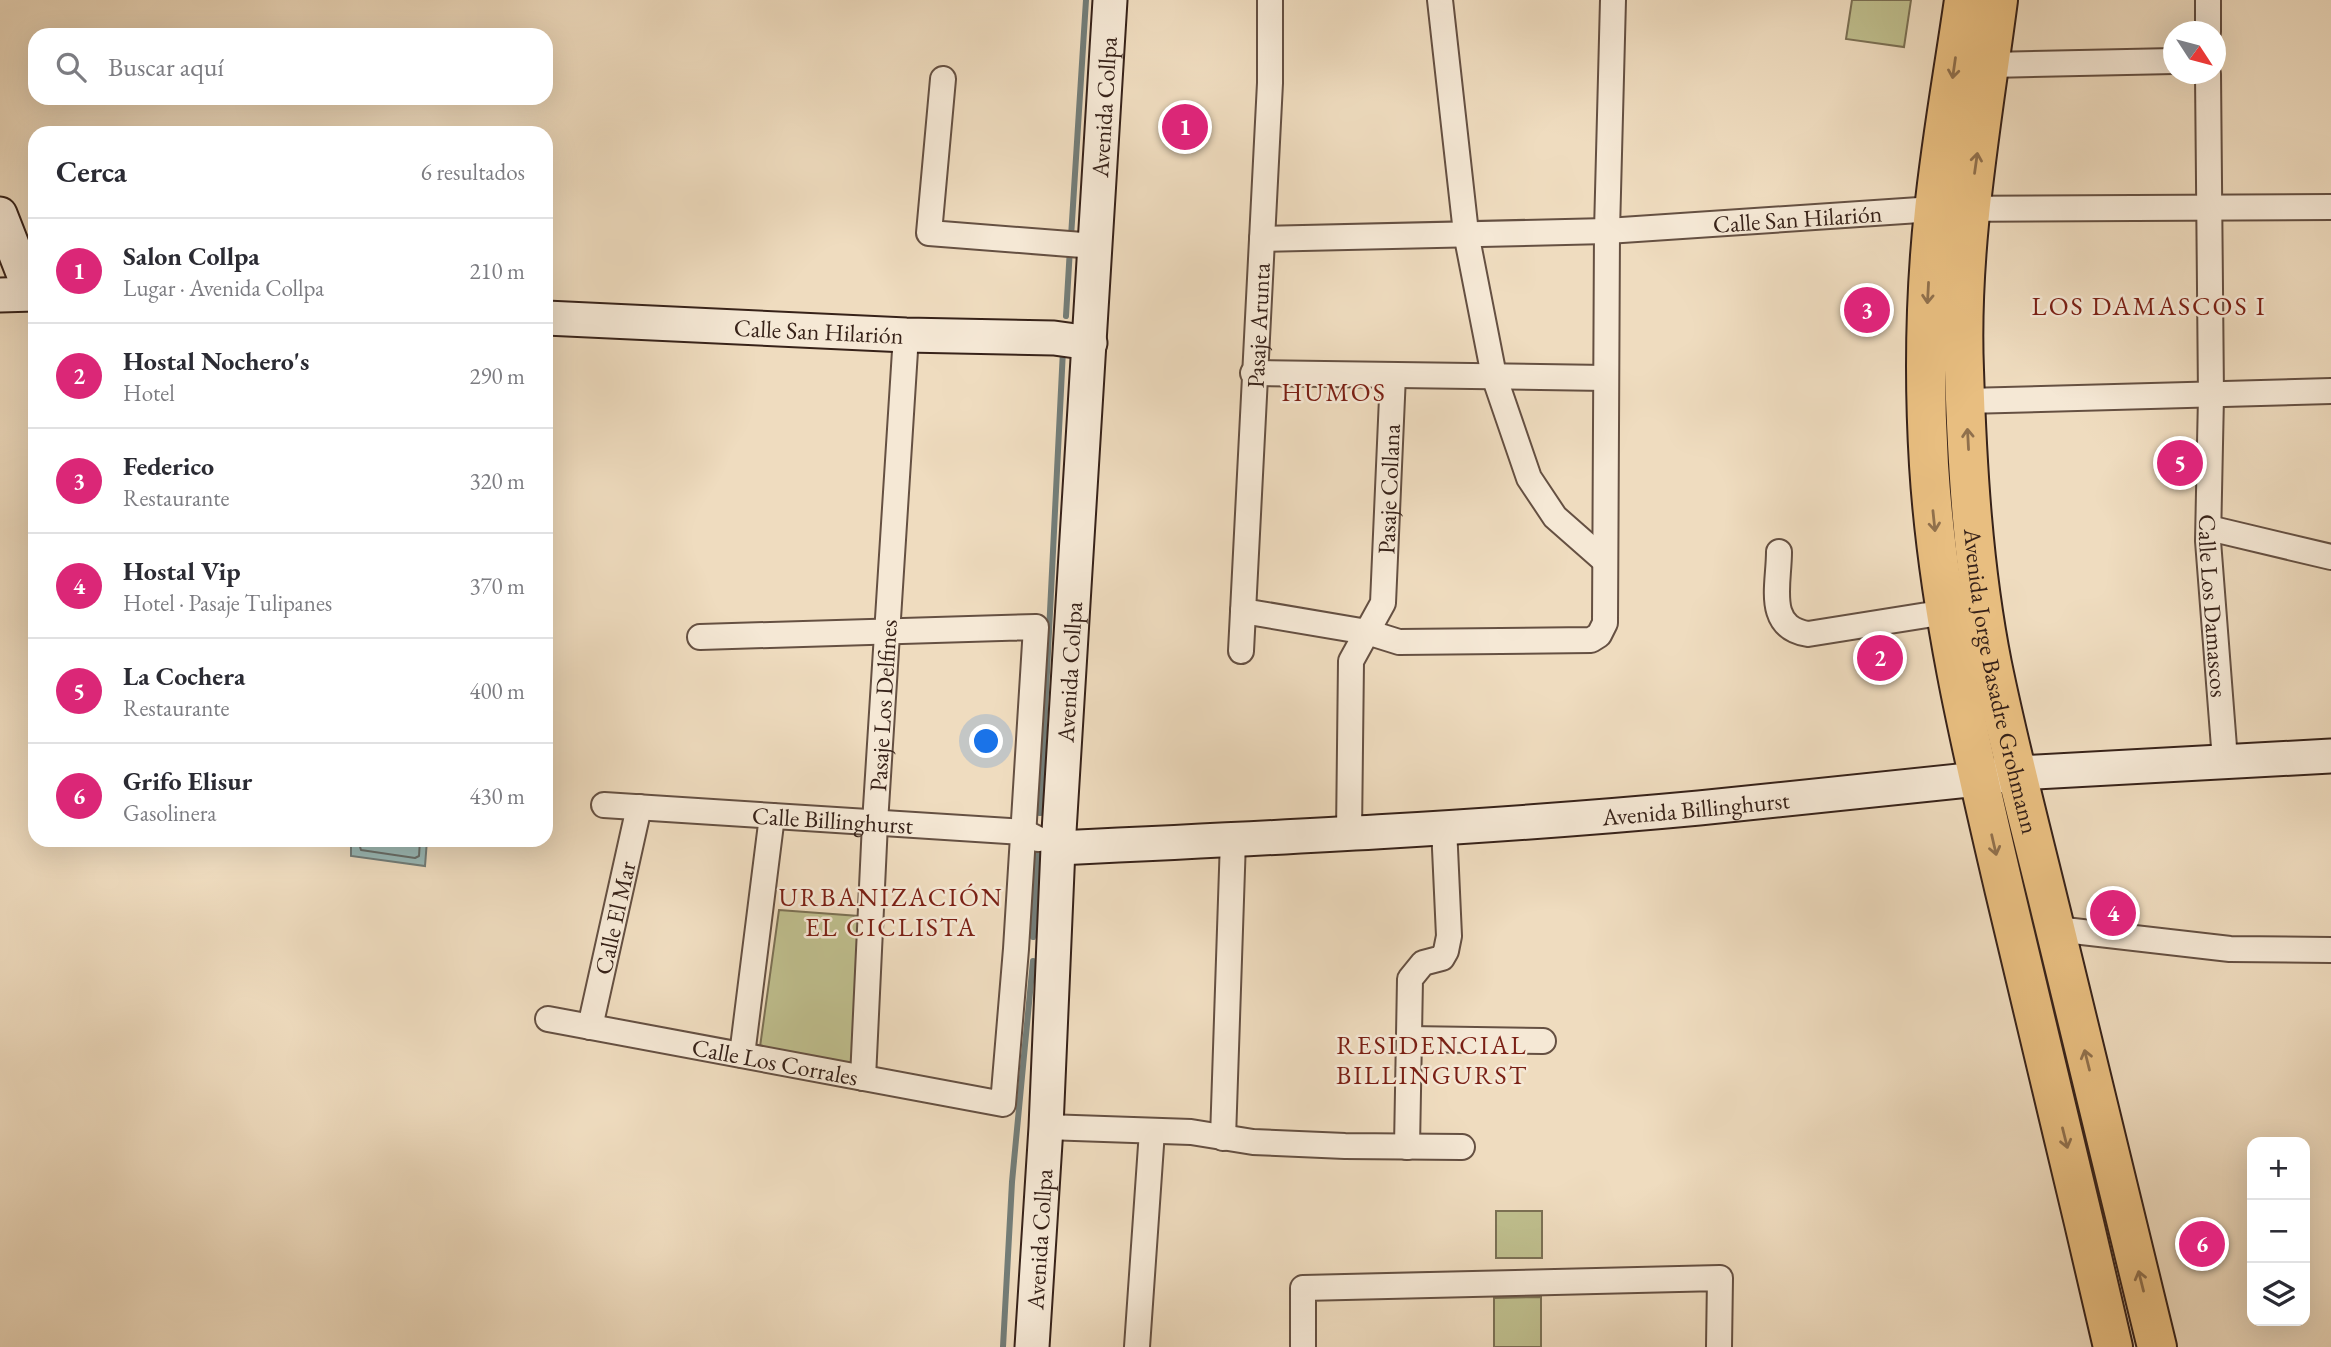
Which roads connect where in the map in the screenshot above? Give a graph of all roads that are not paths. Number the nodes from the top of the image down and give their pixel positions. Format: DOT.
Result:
graph roads {
  1 [pos="1110,0"];
  2 [pos="1270,0"];
  3 [pos="1440,0"];
  4 [pos="1613,0"];
  5 [pos="1964,0"];
  6 [pos="1998,0"];
  7 [pos="2208,0"];
  8 [pos="2208,21"];
  9 [pos="2163,61"];
  10 [pos="1990,65"];
  11 [pos="943,79"];
  12 [pos="2208,84"];
  13 [pos="2210,206"];
  14 [pos="2331,207"];
  15 [pos="1952,209"];
  16 [pos="0,214"];
  17 [pos="1607,231"];
  18 [pos="1466,233"];
  19 [pos="1262,239"];
  20 [pos="1096,246"];
  21 [pos="28,285"];
  22 [pos="28,293"];
  23 [pos="0,295"];
  24 [pos="553,318"];
  25 [pos="906,335"];
  26 [pos="1090,343"];
  27 [pos="1253,373"];
  28 [pos="1394,375"];
  29 [pos="1494,376"];
  30 [pos="1606,377"];
  31 [pos="2331,391"];
  32 [pos="2211,396"];
  33 [pos="1966,401"];
  34 [pos="2209,528"];
  35 [pos="1779,552"];
  36 [pos="2331,557"];
  37 [pos="1605,561"];
  38 [pos="1243,611"];
  39 [pos="1946,612"];
  40 [pos="887,632"];
  41 [pos="1367,632"];
  42 [pos="700,637"];
  43 [pos="1241,651"];
  44 [pos="2331,756"];
  45 [pos="2225,760"];
  46 [pos="2017,773"];
  47 [pos="1978,779"];
  48 [pos="604,806"];
  49 [pos="639,807"];
  50 [pos="772,816"];
  51 [pos="875,822"];
  52 [pos="1444,827"];
  53 [pos="1024,832"];
  54 [pos="1349,833"];
  55 [pos="1233,840"];
  56 [pos="1058,848"];
  57 [pos="2014,927"];
  58 [pos="2056,929"];
  59 [pos="1017,949"];
  60 [pos="2331,950"];
  61 [pos="1054,951"];
  62 [pos="548,1019"];
  63 [pos="590,1027"];
  64 [pos="1409,1039"];
  65 [pos="1543,1041"];
  66 [pos="742,1055"];
  67 [pos="863,1078"];
  68 [pos="1046,1127"];
  69 [pos="1152,1131"];
  70 [pos="1223,1138"];
  71 [pos="1407,1147"];
  72 [pos="1462,1147"];
  73 [pos="2117,1180"];
  74 [pos="2078,1191"];
  75 [pos="1034,1346"];
  76 [pos="1137,1347"];
  77 [pos="1303,1347"];
  78 [pos="1719,1347"];
  79 [pos="2113,1347"];
  80 [pos="2157,1347"];
  1 -- 20 [label="street, Avenida Collpa"];
  2 -- 19 [label="street, Pasaje Arunta"];
  3 -- 18 [label="street"];
  4 -- 17 [label="street"];
  5 -- 15 [label="highway, Avenida Jorge Basadre Grohmann, one-way"];
  6 -- 10 [label="highway, Avenida Jorge Basadre Grohmann"];
  7 -- 8 [label="street"];
  9 -- 10 [label="street"];
  15 -- 10 [label="highway, Avenida Jorge Basadre Grohmann, one-way"];
  11 -- 20 [label="street"];
  12 -- 13 [label="street, Calle Los Damascos"];
  13 -- 14 [label="street, Calle San Hilarión"];
  13 -- 15 [label="street, Calle San Hilarión"];
  13 -- 32 [label="street, Calle Los Damascos"];
  15 -- 17 [label="street, Calle San Hilarión"];
  15 -- 33 [label="highway, Avenida Jorge Basadre Grohmann"];
  15 -- 39 [label="highway, Avenida Jorge Basadre Grohmann, one-way"];
  16 -- 21 [label="street"];
  17 -- 18 [label="street, Calle San Hilarión"];
  17 -- 30 [label="street"];
  18 -- 19 [label="street, Calle San Hilarión"];
  18 -- 29 [label="street"];
  19 -- 27 [label="street, Pasaje Arunta"];
  20 -- 26 [label="street, Avenida Collpa"];
  22 -- 23 [label="street"];
  24 -- 25 [label="street, Calle San Hilarión"];
  25 -- 26 [label="street, Calle San Hilarión"];
  25 -- 40 [label="street, Pasaje Los Delfines"];
  26 -- 56 [label="street, Avenida Collpa"];
  27 -- 28 [label="street"];
  27 -- 38 [label="street, Pasaje Arunta"];
  28 -- 29 [label="street"];
  28 -- 41 [label="street, Pasaje Collana"];
  29 -- 30 [label="street"];
  29 -- 37 [label="street"];
  30 -- 37 [label="street"];
  31 -- 32 [label="street"];
  32 -- 33 [label="street"];
  32 -- 34 [label="street, Calle Los Damascos"];
  46 -- 33 [label="highway, Avenida Jorge Basadre Grohmann, one-way"];
  34 -- 36 [label="street"];
  34 -- 45 [label="street, Calle Los Damascos"];
  35 -- 39 [label="street"];
  37 -- 41 [label="street"];
  38 -- 41 [label="street"];
  38 -- 43 [label="street, Pasaje Arunta"];
  39 -- 47 [label="highway, Avenida Jorge Basadre Grohmann"];
  40 -- 42 [label="street"];
  40 -- 51 [label="street, Pasaje Los Delfines"];
  40 -- 53 [label="street"];
  41 -- 54 [label="street"];
  44 -- 45 [label="street, Avenida Billinghurst"];
  45 -- 46 [label="street, Avenida Billinghurst"];
  46 -- 47 [label="street, Avenida Billinghurst"];
  46 -- 58 [label="highway, Avenida Jorge Basadre Grohmann"];
  47 -- 52 [label="street, Avenida Billinghurst"];
  47 -- 57 [label="highway, Avenida Jorge Basadre Grohmann, one-way"];
  48 -- 49 [label="street, Calle Billinghurst"];
  49 -- 50 [label="street, Calle Billinghurst"];
  49 -- 63 [label="street, Calle El Mar"];
  50 -- 51 [label="street, Calle Billinghurst"];
  50 -- 66 [label="street"];
  51 -- 53 [label="street, Calle Billinghurst"];
  51 -- 67 [label="street, Pasaje Los Delfines"];
  52 -- 54 [label="street, Avenida Billinghurst"];
  52 -- 64 [label="street"];
  53 -- 56 [label="street, Calle Billinghurst"];
  53 -- 59 [label="street"];
  54 -- 55 [label="street, Avenida Billinghurst"];
  55 -- 56 [label="street, Avenida Billinghurst"];
  55 -- 70 [label="street"];
  56 -- 61 [label="street, Avenida Collpa"];
  57 -- 58 [label="highway"];
  57 -- 74 [label="highway, Avenida Jorge Basadre Grohmann, one-way"];
  58 -- 60 [label="street"];
  73 -- 58 [label="highway, Avenida Jorge Basadre Grohmann, one-way"];
  59 -- 61 [label="street"];
  59 -- 67 [label="street, Calle Los Corrales"];
  61 -- 68 [label="street, Avenida Collpa"];
  62 -- 63 [label="street, Calle Los Corrales"];
  63 -- 66 [label="street, Calle Los Corrales"];
  64 -- 65 [label="street"];
  64 -- 71 [label="street"];
  66 -- 67 [label="street, Calle Los Corrales"];
  68 -- 69 [label="street"];
  68 -- 75 [label="street, Avenida Collpa"];
  69 -- 70 [label="street"];
  69 -- 76 [label="street"];
  70 -- 71 [label="street"];
  71 -- 72 [label="street"];
  73 -- 74 [label="highway"];
  80 -- 73 [label="highway, Avenida Jorge Basadre Grohmann, one-way"];
  74 -- 79 [label="highway, Avenida Jorge Basadre Grohmann"];
  77 -- 78 [label="street"];
}
